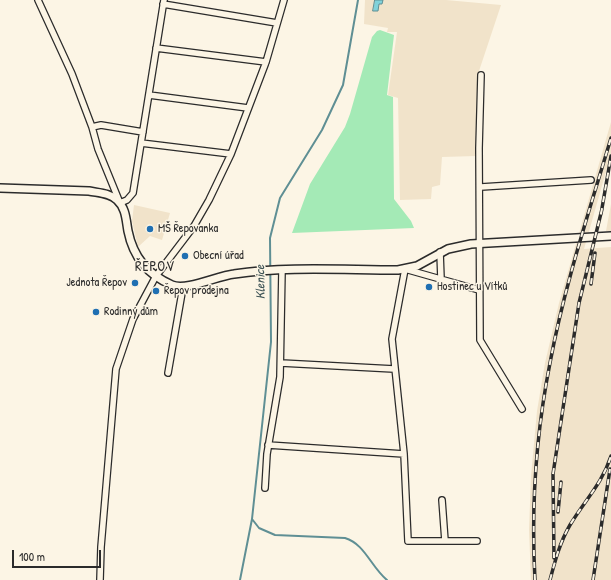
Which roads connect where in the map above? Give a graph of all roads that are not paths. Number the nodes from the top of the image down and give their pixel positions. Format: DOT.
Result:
graph roads {
  1 [pos="38,0"];
  2 [pos="284,0"];
  3 [pos="164,2"];
  4 [pos="277,23"];
  5 [pos="156,48"];
  6 [pos="266,62"];
  7 [pos="481,75"];
  8 [pos="149,95"];
  9 [pos="248,108"];
  10 [pos="92,127"];
  11 [pos="143,132"];
  12 [pos="142,142"];
  13 [pos="231,154"];
  14 [pos="591,180"];
  15 [pos="481,187"];
  16 [pos="0,188"];
  17 [pos="120,203"];
  18 [pos="611,236"];
  19 [pos="480,243"];
  20 [pos="440,252"];
  21 [pos="405,269"];
  22 [pos="280,270"];
  23 [pos="156,276"];
  24 [pos="441,279"];
  25 [pos="183,287"];
  26 [pos="479,290"];
  27 [pos="281,363"];
  28 [pos="394,370"];
  29 [pos="168,373"];
  30 [pos="522,409"];
  31 [pos="268,445"];
  32 [pos="404,454"];
  33 [pos="265,488"];
  34 [pos="442,500"];
  35 [pos="445,541"];
  36 [pos="478,541"];
  37 [pos="100,580"];
  1 -- 10 [label="street"];
  2 -- 4 [label="street"];
  3 -- 4 [label="street"];
  3 -- 5 [label="street"];
  4 -- 6 [label="street"];
  5 -- 6 [label="street"];
  5 -- 8 [label="street"];
  6 -- 9 [label="street"];
  7 -- 15 [label="street"];
  8 -- 9 [label="street"];
  8 -- 11 [label="street"];
  9 -- 13 [label="street"];
  10 -- 11 [label="street"];
  10 -- 17 [label="street"];
  11 -- 12 [label="street"];
  12 -- 13 [label="street"];
  12 -- 17 [label="street"];
  13 -- 23 [label="street"];
  14 -- 15 [label="street"];
  15 -- 19 [label="street"];
  16 -- 17 [label="street"];
  17 -- 23 [label="street"];
  18 -- 19 [label="street"];
  19 -- 20 [label="street"];
  19 -- 26 [label="street"];
  20 -- 21 [label="street"];
  20 -- 24 [label="street"];
  21 -- 22 [label="street"];
  21 -- 24 [label="street"];
  21 -- 28 [label="street"];
  22 -- 25 [label="street"];
  22 -- 27 [label="street"];
  23 -- 25 [label="street"];
  23 -- 37 [label="street"];
  24 -- 26 [label="street"];
  25 -- 29 [label="street"];
  26 -- 30 [label="street"];
  27 -- 28 [label="street"];
  27 -- 31 [label="street"];
  28 -- 32 [label="street"];
  31 -- 32 [label="street"];
  31 -- 33 [label="street"];
  32 -- 35 [label="street"];
  34 -- 35 [label="street"];
  35 -- 36 [label="street"];
}
